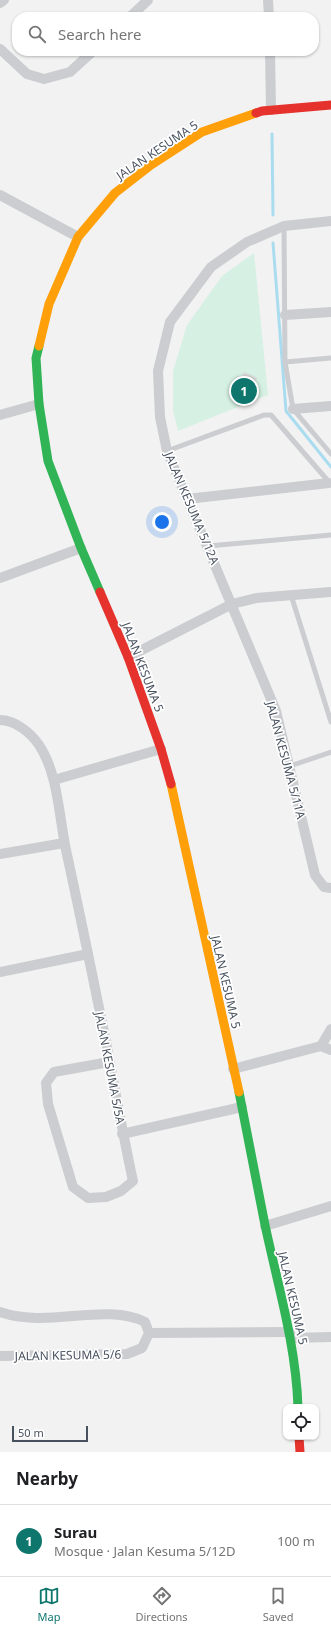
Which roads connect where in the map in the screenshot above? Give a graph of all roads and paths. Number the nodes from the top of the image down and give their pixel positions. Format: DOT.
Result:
graph roads {
  1 [pos="4,0"];
  2 [pos="148,0"];
  3 [pos="268,0"];
  4 [pos="0,3"];
  5 [pos="135,9"];
  6 [pos="269,12"];
  7 [pos="0,49"];
  8 [pos="88,56"];
  9 [pos="270,56"];
  10 [pos="331,105"];
  11 [pos="271,110"];
  12 [pos="0,195"];
  13 [pos="331,221"];
  14 [pos="284,226"];
  15 [pos="78,237"];
  16 [pos="331,312"];
  17 [pos="285,315"];
  18 [pos="331,358"];
  19 [pos="285,362"];
  20 [pos="39,404"];
  21 [pos="331,406"];
  22 [pos="293,409"];
  23 [pos="0,415"];
  24 [pos="167,451"];
  25 [pos="330,453"];
  26 [pos="330,484"];
  27 [pos="187,499"];
  28 [pos="331,535"];
  29 [pos="208,546"];
  30 [pos="81,548"];
  31 [pos="0,578"];
  32 [pos="331,592"];
  33 [pos="291,595"];
  34 [pos="232,604"];
  35 [pos="128,657"];
  36 [pos="0,720"];
  37 [pos="331,722"];
  38 [pos="161,750"];
  39 [pos="331,752"];
  40 [pos="290,766"];
  41 [pos="54,780"];
  42 [pos="64,843"];
  43 [pos="0,854"];
  44 [pos="331,888"];
  45 [pos="88,954"];
  46 [pos="0,972"];
  47 [pos="331,1029"];
  48 [pos="321,1046"];
  49 [pos="331,1050"];
  50 [pos="110,1062"];
  51 [pos="233,1069"];
  52 [pos="242,1107"];
  53 [pos="122,1134"];
  54 [pos="331,1206"];
  55 [pos="265,1226"];
  56 [pos="0,1312"];
  57 [pos="148,1333"];
  58 [pos="290,1335"];
  59 [pos="331,1337"];
  60 [pos="0,1356"];
  61 [pos="298,1404"];
  62 [pos="299,1440"];
  63 [pos="300,1452"];
  1 -- 4 [label="street"];
  2 -- 5 [label="street"];
  3 -- 6 [label="street"];
  7 -- 8 [label="street"];
  9 -- 11 [label="street"];
  10 -- 11 [label="street, JALAN KESUMA 5"];
  11 -- 15 [label="street, JALAN KESUMA 5"];
  12 -- 15 [label="street"];
  13 -- 14 [label="street, JALAN KESUMA 5/12A"];
  14 -- 17 [label="lane"];
  14 -- 24 [label="street, JALAN KESUMA 5/12A"];
  15 -- 20 [label="street, JALAN KESUMA 5"];
  16 -- 17 [label="street"];
  17 -- 19 [label="lane"];
  18 -- 19 [label="lane"];
  19 -- 22 [label="lane"];
  20 -- 23 [label="street"];
  20 -- 30 [label="street, JALAN KESUMA 5"];
  21 -- 22 [label="street"];
  22 -- 25 [label="lane"];
  24 -- 26 [label="lane"];
  24 -- 27 [label="street, JALAN KESUMA 5/12A"];
  26 -- 27 [label="street"];
  27 -- 29 [label="street, JALAN KESUMA 5/12A"];
  28 -- 29 [label="lane"];
  29 -- 34 [label="street, JALAN KESUMA 5/12A"];
  30 -- 31 [label="street"];
  30 -- 35 [label="street, JALAN KESUMA 5"];
  32 -- 33 [label="street"];
  33 -- 34 [label="street"];
  33 -- 37 [label="lane"];
  34 -- 35 [label="street"];
  34 -- 40 [label="street, JALAN KESUMA 5/11A"];
  35 -- 38 [label="street, JALAN KESUMA 5"];
  36 -- 41 [label="street, JALAN KESUMA 5/5A"];
  38 -- 41 [label="street"];
  38 -- 51 [label="street, JALAN KESUMA 5"];
  39 -- 40 [label="lane"];
  40 -- 44 [label="street, JALAN KESUMA 5/11A"];
  41 -- 42 [label="street, JALAN KESUMA 5/5A"];
  42 -- 43 [label="street"];
  42 -- 45 [label="street, JALAN KESUMA 5/5A"];
  45 -- 46 [label="street"];
  45 -- 50 [label="street, JALAN KESUMA 5/5A"];
  47 -- 48 [label="street"];
  48 -- 49 [label="street"];
  48 -- 51 [label="street"];
  50 -- 53 [label="street, JALAN KESUMA 5/5A"];
  50 -- 53 [label="street, JALAN KESUMA 5/5A"];
  51 -- 52 [label="street, JALAN KESUMA 5"];
  52 -- 53 [label="street"];
  52 -- 55 [label="street, JALAN KESUMA 5"];
  54 -- 55 [label="street"];
  55 -- 58 [label="street, JALAN KESUMA 5"];
  56 -- 57 [label="street"];
  57 -- 58 [label="street"];
  57 -- 60 [label="street, JALAN KESUMA 5/6"];
  58 -- 59 [label="street"];
  58 -- 61 [label="street, JALAN KESUMA 5"];
  62 -- 63 [label="street"];
}
